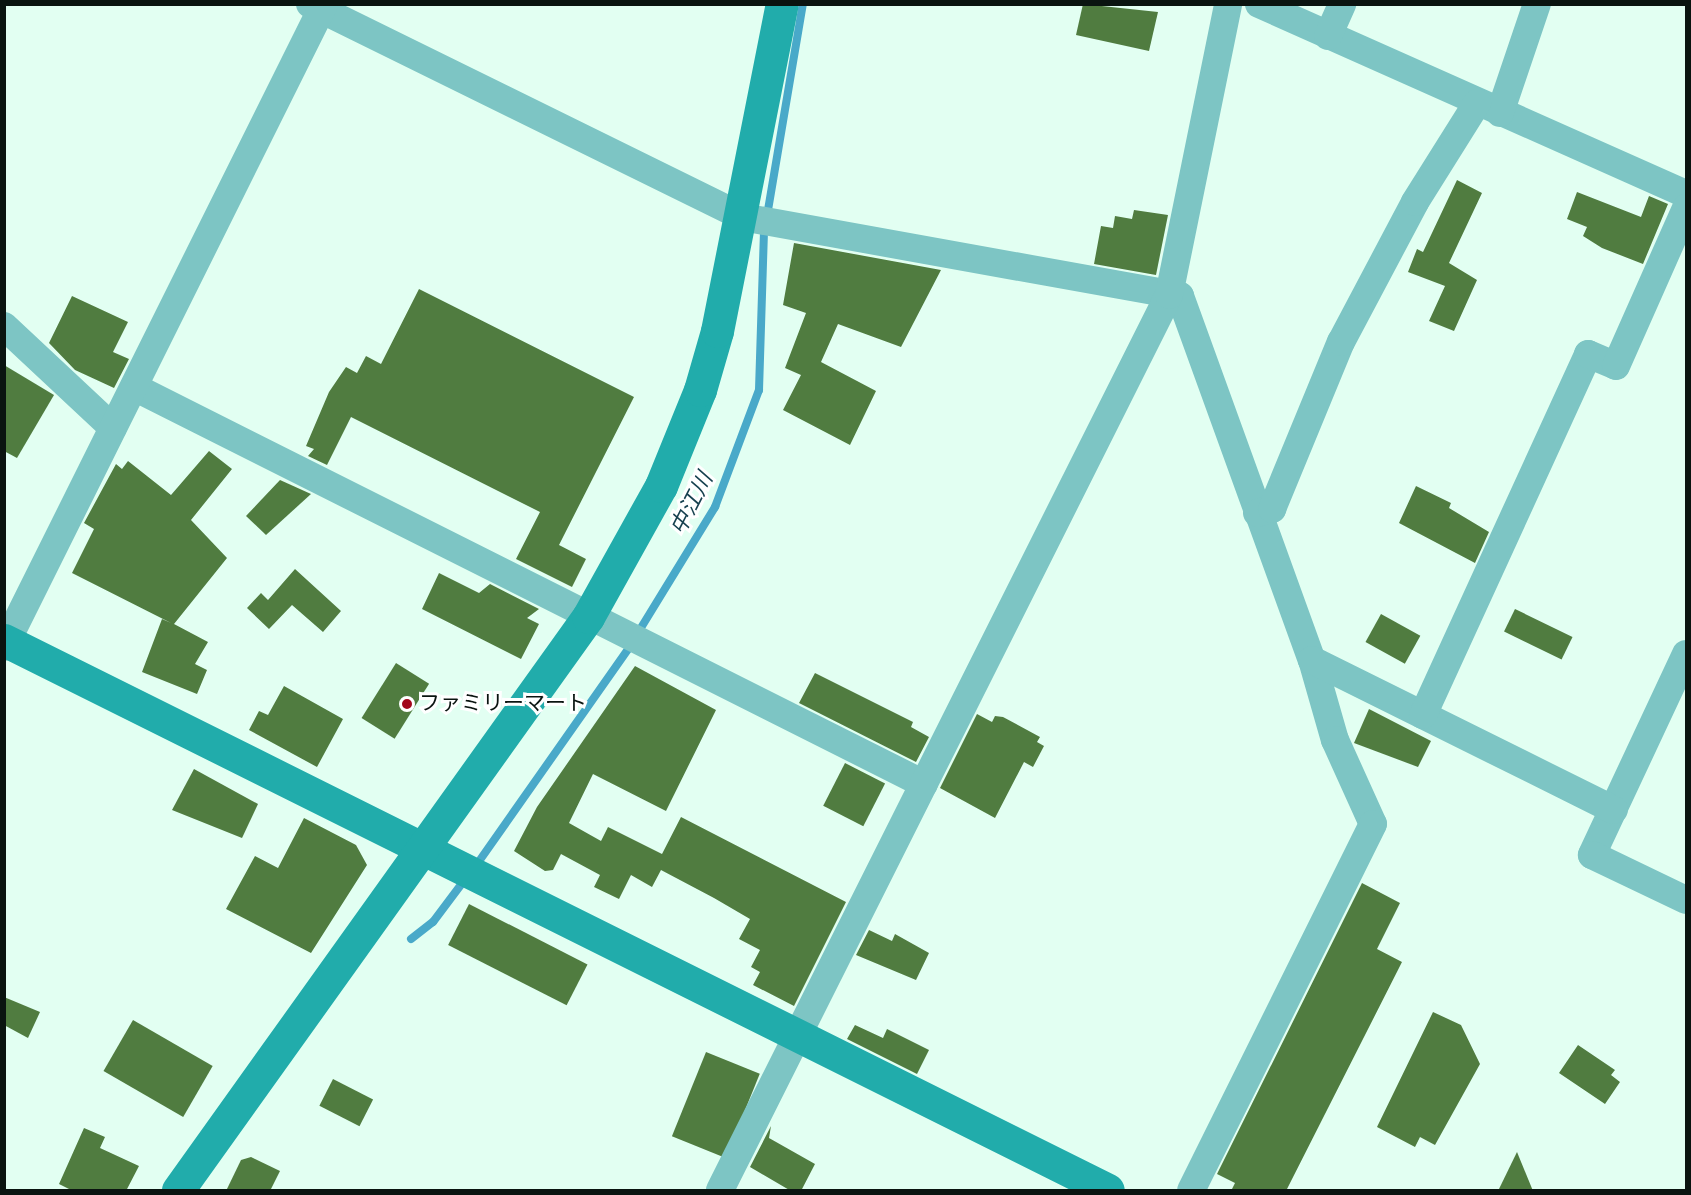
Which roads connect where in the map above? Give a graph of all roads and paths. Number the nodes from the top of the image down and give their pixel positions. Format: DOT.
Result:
graph roads {
  1 [pos="782,4"];
  2 [pos="1228,4"];
  3 [pos="1259,4"];
  4 [pos="1342,4"];
  5 [pos="1537,4"];
  6 [pos="318,6"];
  7 [pos="1328,36"];
  8 [pos="1488,108"];
  9 [pos="1686,194"];
  10 [pos="1686,207"];
  11 [pos="746,217"];
  12 [pos="1169,295"];
  13 [pos="4,326"];
  14 [pos="134,387"];
  15 [pos="113,428"];
  16 [pos="1257,513"];
  17 [pos="597,621"];
  18 [pos="6,643"];
  19 [pos="1686,654"];
  20 [pos="1312,660"];
  21 [pos="1423,715"];
  22 [pos="924,784"];
  23 [pos="1614,810"];
  24 [pos="421,850"];
  25 [pos="1686,900"];
  26 [pos="799,1038"];
  27 [pos="178,1191"];
  28 [pos="720,1191"];
  29 [pos="1108,1191"];
  30 [pos="1191,1191"];
  1 -- 11 [label="street"];
  2 -- 12 [label="street"];
  3 -- 7 [label="street"];
  4 -- 7 [label="street"];
  5 -- 8 [label="street"];
  6 -- 11 [label="street"];
  6 -- 14 [label="street"];
  7 -- 8 [label="street"];
  8 -- 9 [label="street"];
  8 -- 16 [label="street"];
  10 -- 21 [label="street"];
  11 -- 12 [label="street"];
  11 -- 17 [label="street"];
  12 -- 16 [label="street"];
  12 -- 22 [label="street"];
  13 -- 15 [label="street"];
  14 -- 15 [label="street"];
  14 -- 17 [label="street"];
  15 -- 18 [label="street"];
  16 -- 20 [label="street"];
  17 -- 22 [label="street"];
  17 -- 24 [label="street"];
  18 -- 24 [label="street"];
  19 -- 23 [label="street"];
  20 -- 21 [label="street"];
  20 -- 30 [label="street"];
  21 -- 23 [label="street"];
  22 -- 26 [label="street"];
  23 -- 25 [label="street"];
  24 -- 26 [label="street"];
  24 -- 27 [label="street"];
  26 -- 28 [label="street"];
  26 -- 29 [label="street"];
}
